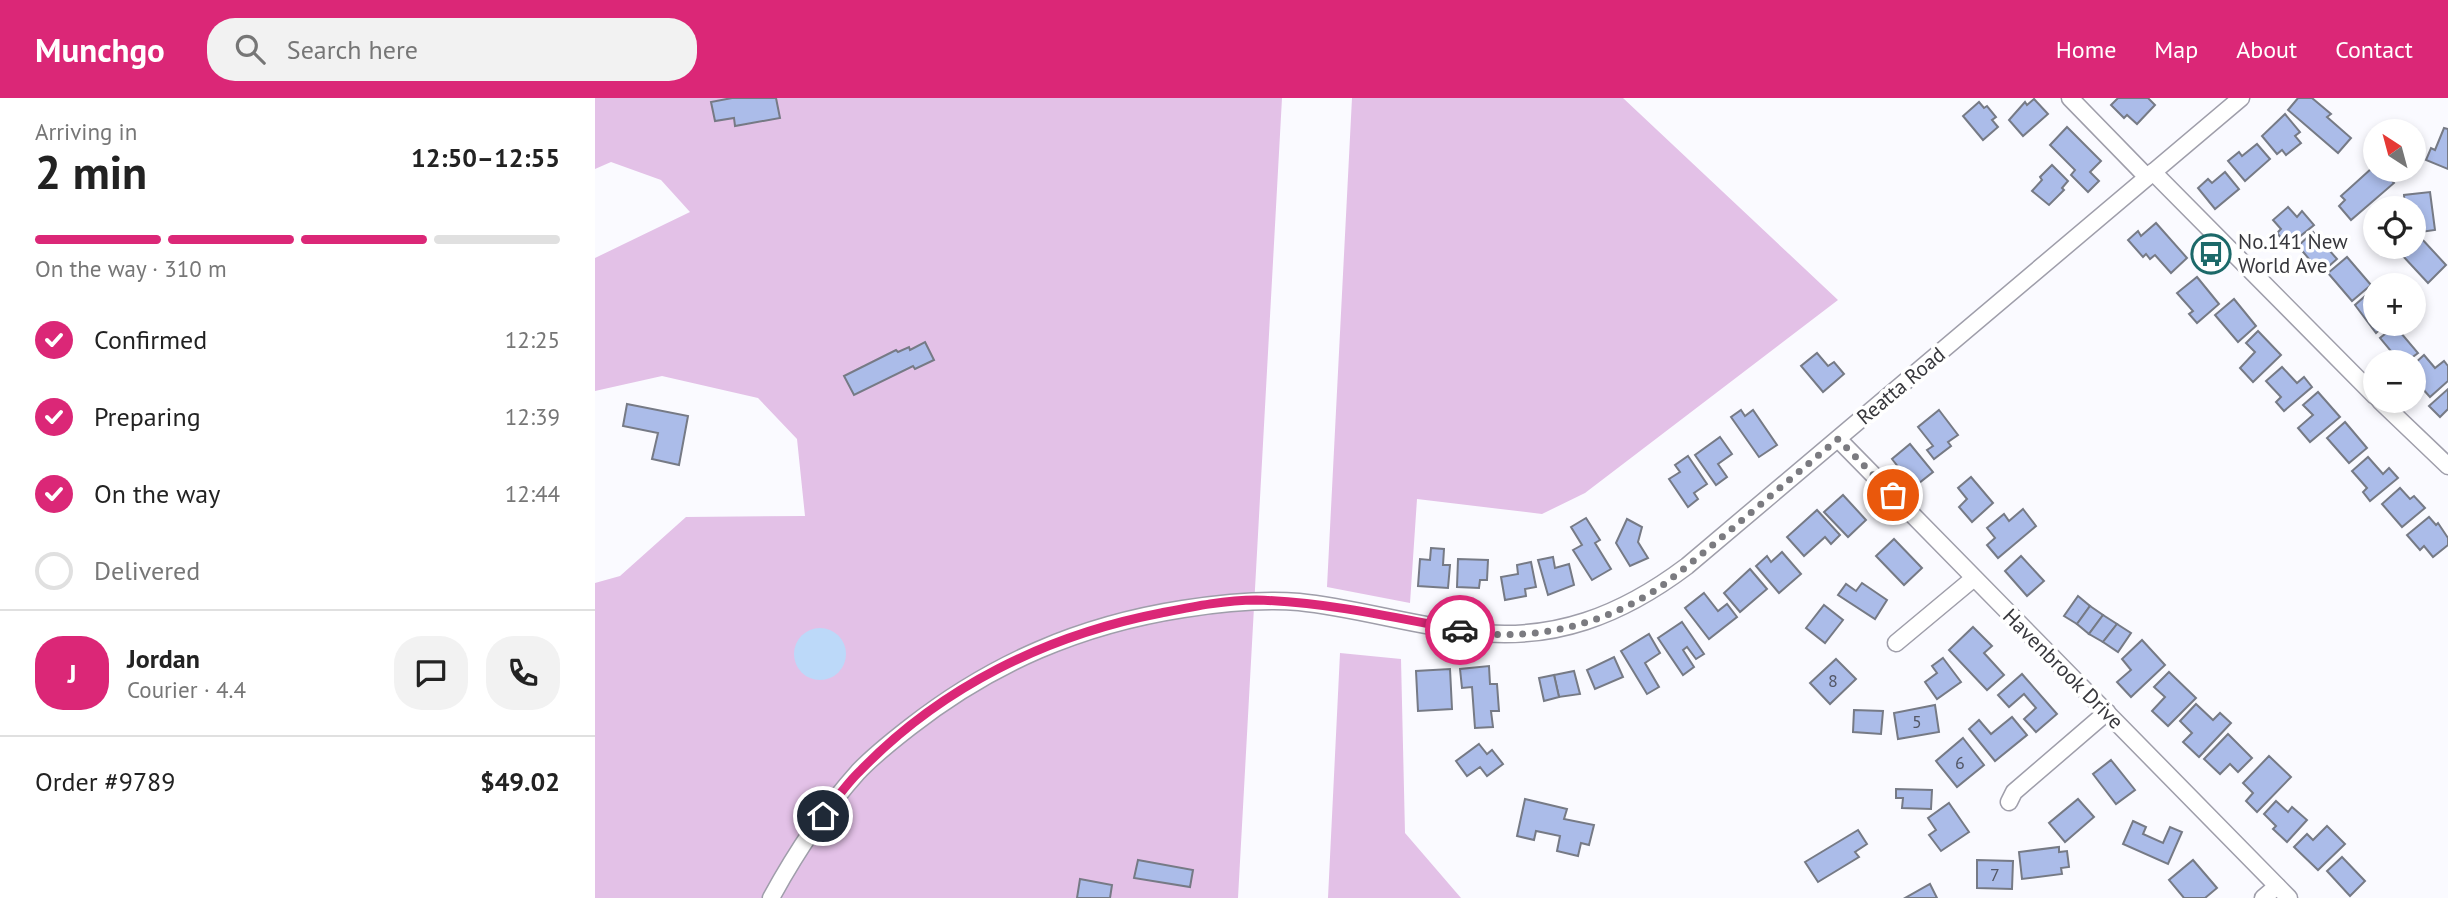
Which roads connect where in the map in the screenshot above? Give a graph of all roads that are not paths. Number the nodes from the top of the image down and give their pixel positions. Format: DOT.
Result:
graph roads {
  1 [pos="2070,98"];
  2 [pos="2241,98"];
  3 [pos="2150,174"];
  4 [pos="2363,384"];
  5 [pos="2393,413"];
  6 [pos="1838,439"];
  7 [pos="2448,466"];
  8 [pos="1974,578"];
  9 [pos="1896,643"];
  10 [pos="2107,712"];
  11 [pos="2008,802"];
  12 [pos="2277,886"];
  13 [pos="771,898"];
  14 [pos="2263,898"];
  15 [pos="2289,898"];
  1 -- 3 [label="street"];
  2 -- 3 [label="street, Reatta Road"];
  3 -- 4 [label="street"];
  3 -- 6 [label="street, Reatta Road"];
  5 -- 7 [label="street"];
  6 -- 8 [label="street, Havenbrook Drive"];
  6 -- 13 [label="street, Reatta Road"];
  8 -- 9 [label="street"];
  8 -- 10 [label="street, Havenbrook Drive"];
  10 -- 11 [label="street"];
  10 -- 12 [label="street, Havenbrook Drive"];
  12 -- 14 [label="street"];
  12 -- 15 [label="street, Havenbrook Drive"];
}
